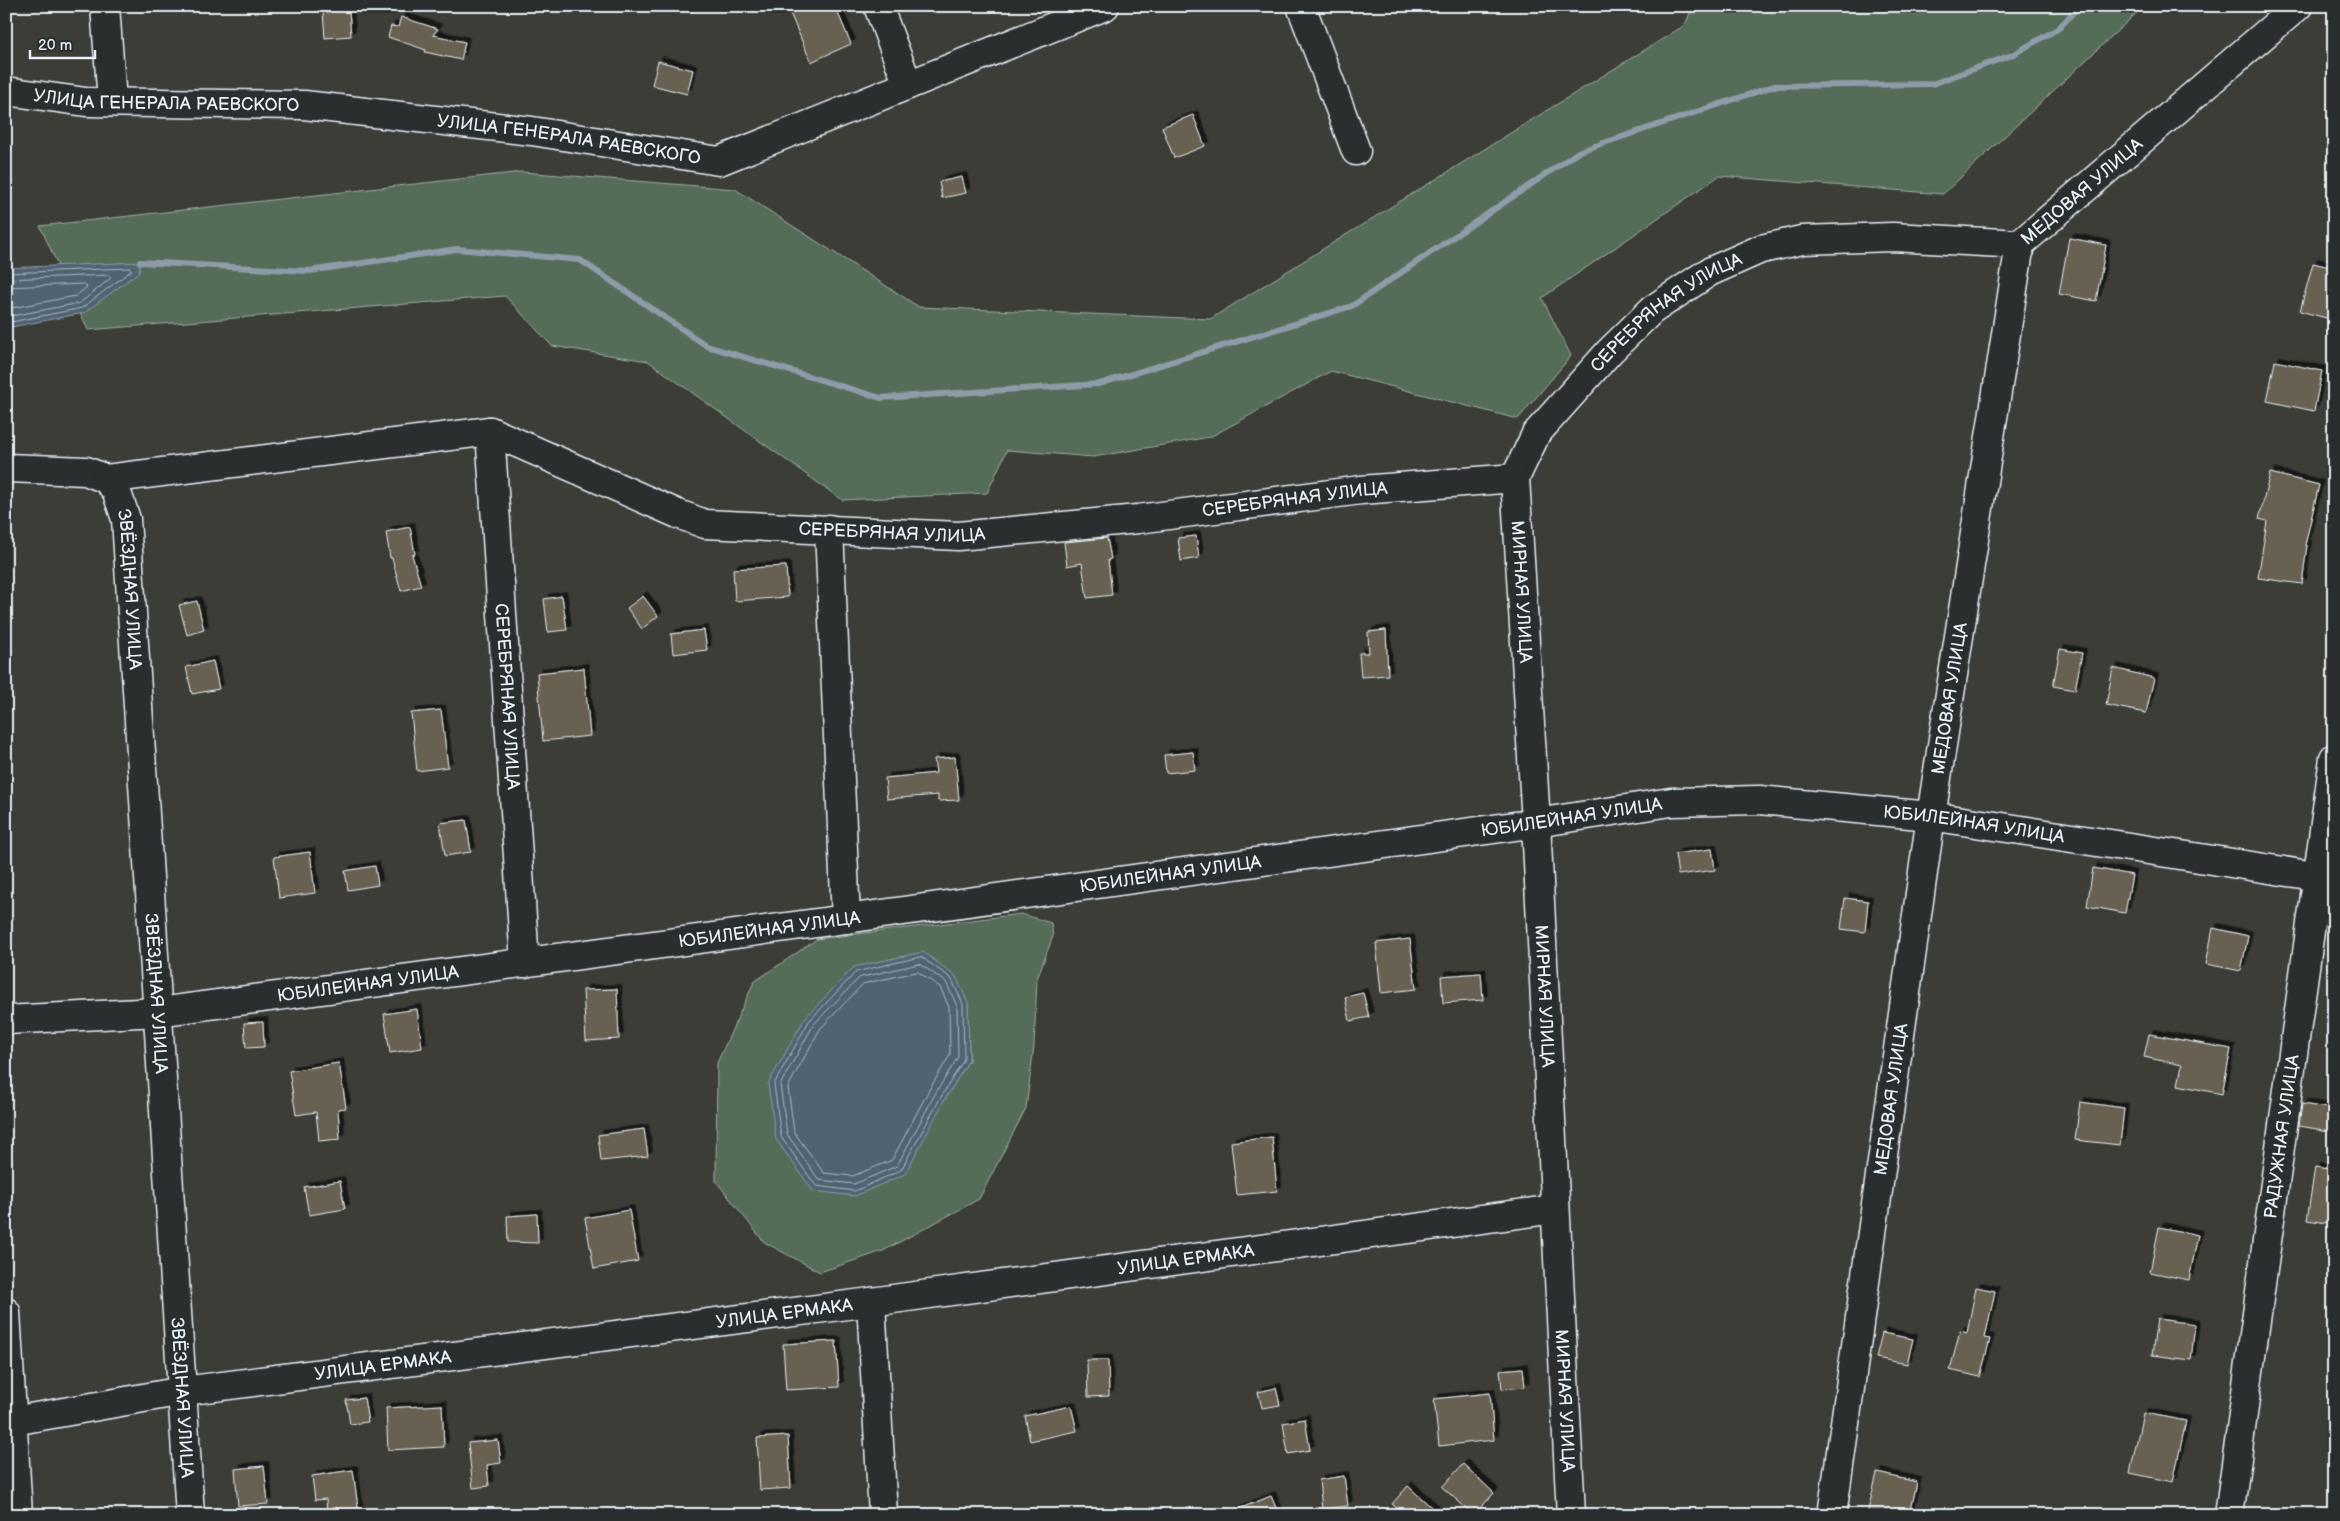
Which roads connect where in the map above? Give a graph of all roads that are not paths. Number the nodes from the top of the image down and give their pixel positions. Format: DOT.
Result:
graph roads {
  1 [pos="105,6"];
  2 [pos="878,6"];
  3 [pos="1105,6"];
  4 [pos="1301,6"];
  5 [pos="2298,6"];
  6 [pos="908,85"];
  7 [pos="6,91"];
  8 [pos="112,102"];
  9 [pos="1356,151"];
  10 [pos="2020,244"];
  11 [pos="490,431"];
  12 [pos="6,468"];
  13 [pos="1515,478"];
  14 [pos="106,479"];
  15 [pos="830,529"];
  16 [pos="2334,758"];
  17 [pos="1931,816"];
  18 [pos="1536,823"];
  19 [pos="2325,877"];
  20 [pos="846,919"];
  21 [pos="525,963"];
  22 [pos="158,1012"];
  23 [pos="6,1020"];
  24 [pos="1555,1210"];
  25 [pos="871,1302"];
  26 [pos="6,1312"];
  27 [pos="183,1391"];
  28 [pos="13,1421"];
  29 [pos="18,1515"];
  30 [pos="190,1515"];
  31 [pos="882,1515"];
  32 [pos="1571,1515"];
  33 [pos="1832,1515"];
  34 [pos="2228,1515"];
  1 -- 8 [label="street"];
  2 -- 6 [label="street"];
  3 -- 6 [label="street, УЛИЦА ГЕНЕРАЛА РАЕВСКОГО"];
  4 -- 9 [label="street"];
  5 -- 10 [label="street, МЕДОВАЯ УЛИЦА"];
  6 -- 8 [label="street, УЛИЦА ГЕНЕРАЛА РАЕВСКОГО"];
  7 -- 8 [label="street, УЛИЦА ГЕНЕРАЛА РАЕВСКОГО"];
  10 -- 13 [label="street, СЕРЕБРЯНАЯ УЛИЦА"];
  10 -- 17 [label="street, МЕДОВАЯ УЛИЦА"];
  11 -- 14 [label="street"];
  11 -- 15 [label="street, СЕРЕБРЯНАЯ УЛИЦА"];
  11 -- 21 [label="street, СЕРЕБРЯНАЯ УЛИЦА"];
  12 -- 14 [label="street"];
  13 -- 15 [label="street, СЕРЕБРЯНАЯ УЛИЦА"];
  13 -- 18 [label="street, МИРНАЯ УЛИЦА"];
  14 -- 22 [label="street, ЗВЁЗДНАЯ УЛИЦА"];
  15 -- 20 [label="street"];
  16 -- 19 [label="street, РАДУЖНАЯ УЛИЦА"];
  17 -- 18 [label="street, ЮБИЛЕЙНАЯ УЛИЦА"];
  17 -- 19 [label="street, ЮБИЛЕЙНАЯ УЛИЦА"];
  17 -- 33 [label="street, МЕДОВАЯ УЛИЦА"];
  18 -- 20 [label="street, ЮБИЛЕЙНАЯ УЛИЦА"];
  18 -- 24 [label="street, МИРНАЯ УЛИЦА"];
  19 -- 34 [label="street, РАДУЖНАЯ УЛИЦА"];
  20 -- 21 [label="street, ЮБИЛЕЙНАЯ УЛИЦА"];
  21 -- 22 [label="street, ЮБИЛЕЙНАЯ УЛИЦА"];
  22 -- 23 [label="street, ЮБИЛЕЙНАЯ УЛИЦА"];
  22 -- 27 [label="street, ЗВЁЗДНАЯ УЛИЦА"];
  24 -- 25 [label="street, УЛИЦА ЕРМАКА"];
  24 -- 32 [label="street, МИРНАЯ УЛИЦА"];
  25 -- 27 [label="street, УЛИЦА ЕРМАКА"];
  25 -- 31 [label="street"];
  26 -- 28 [label="street"];
  27 -- 28 [label="street, УЛИЦА ЕРМАКА"];
  27 -- 30 [label="street, ЗВЁЗДНАЯ УЛИЦА"];
  28 -- 29 [label="street"];
}
